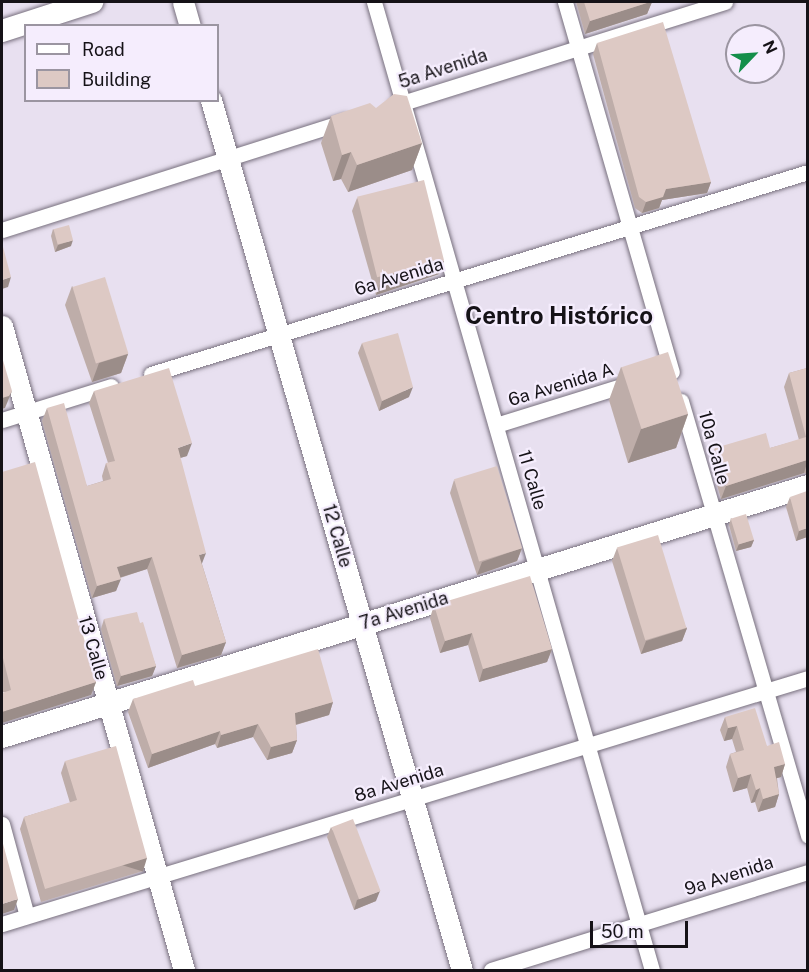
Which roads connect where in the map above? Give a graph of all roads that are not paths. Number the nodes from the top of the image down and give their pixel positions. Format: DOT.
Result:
graph roads {
  1 [pos="92,2"];
  2 [pos="183,2"];
  3 [pos="374,2"];
  4 [pos="565,2"];
  5 [pos="724,2"];
  6 [pos="44,9"];
  7 [pos="189,24"];
  8 [pos="2,31"];
  9 [pos="578,46"];
  10 [pos="213,102"];
  11 [pos="403,102"];
  12 [pos="383,109"];
  13 [pos="360,116"];
  14 [pos="228,158"];
  15 [pos="807,172"];
  16 [pos="631,226"];
  17 [pos="2,230"];
  18 [pos="454,281"];
  19 [pos="2,326"];
  20 [pos="279,335"];
  21 [pos="671,371"];
  22 [pos="26,412"];
  23 [pos="2,420"];
  24 [pos="496,425"];
  25 [pos="807,486"];
  26 [pos="712,515"];
  27 [pos="537,570"];
  28 [pos="362,624"];
  29 [pos="807,678"];
  30 [pos="763,692"];
  31 [pos="108,703"];
  32 [pos="2,737"];
  33 [pos="587,745"];
  34 [pos="412,799"];
  35 [pos="2,824"];
  36 [pos="807,836"];
  37 [pos="807,872"];
  38 [pos="157,876"];
  39 [pos="27,916"];
  40 [pos="2,924"];
  41 [pos="639,925"];
  42 [pos="184,970"];
  43 [pos="462,970"];
  44 [pos="491,970"];
  45 [pos="652,970"];
  1 -- 6 [label="main road"];
  2 -- 7 [label="street"];
  3 -- 11 [label="street, 11 Calle"];
  4 -- 9 [label="street, 10a Calle"];
  5 -- 9 [label="street, 5a Avenida"];
  6 -- 8 [label="main road"];
  9 -- 11 [label="street, 5a Avenida"];
  9 -- 16 [label="street, 10a Calle"];
  10 -- 14 [label="street, 12 Calle"];
  11 -- 12 [label="street, 5a Avenida"];
  11 -- 18 [label="street, 11 Calle"];
  13 -- 14 [label="street"];
  14 -- 17 [label="street"];
  14 -- 20 [label="street, 12 Calle"];
  15 -- 16 [label="street, 6a Avenida"];
  16 -- 18 [label="street, 6a Avenida"];
  16 -- 21 [label="street, 10a Calle"];
  18 -- 20 [label="street, 6a Avenida"];
  18 -- 24 [label="street, 11 Calle"];
  19 -- 22 [label="street, 13 Calle"];
  20 -- 22 [label="street, 6a Avenida"];
  20 -- 28 [label="street, 12 Calle"];
  21 -- 24 [label="street, 6a Avenida A"];
  21 -- 26 [label="street, 10a Calle"];
  22 -- 23 [label="street, 6a Avenida"];
  22 -- 31 [label="street, 13 Calle"];
  24 -- 27 [label="street, 11 Calle"];
  25 -- 26 [label="main road, 7a Avenida"];
  26 -- 27 [label="main road, 7a Avenida"];
  26 -- 30 [label="street, 10a Calle"];
  27 -- 28 [label="main road, 7a Avenida"];
  27 -- 33 [label="street, 11 Calle"];
  28 -- 31 [label="main road, 7a Avenida"];
  28 -- 34 [label="street, 12 Calle"];
  29 -- 30 [label="street, 8a Avenida"];
  30 -- 33 [label="street, 8a Avenida"];
  30 -- 36 [label="street, 10a Calle"];
  31 -- 32 [label="main road, 7a Avenida"];
  31 -- 38 [label="street, 13 Calle"];
  33 -- 34 [label="street, 8a Avenida"];
  33 -- 41 [label="street, 11 Calle"];
  34 -- 38 [label="street, 8a Avenida"];
  34 -- 43 [label="street, 12 Calle"];
  35 -- 39 [label="street"];
  37 -- 41 [label="street, 9a Avenida"];
  38 -- 39 [label="street, 8a Avenida"];
  38 -- 42 [label="street, 13 Calle"];
  39 -- 40 [label="street, 8a Avenida"];
  41 -- 44 [label="street, 9a Avenida"];
  41 -- 45 [label="street, 11 Calle"];
}
